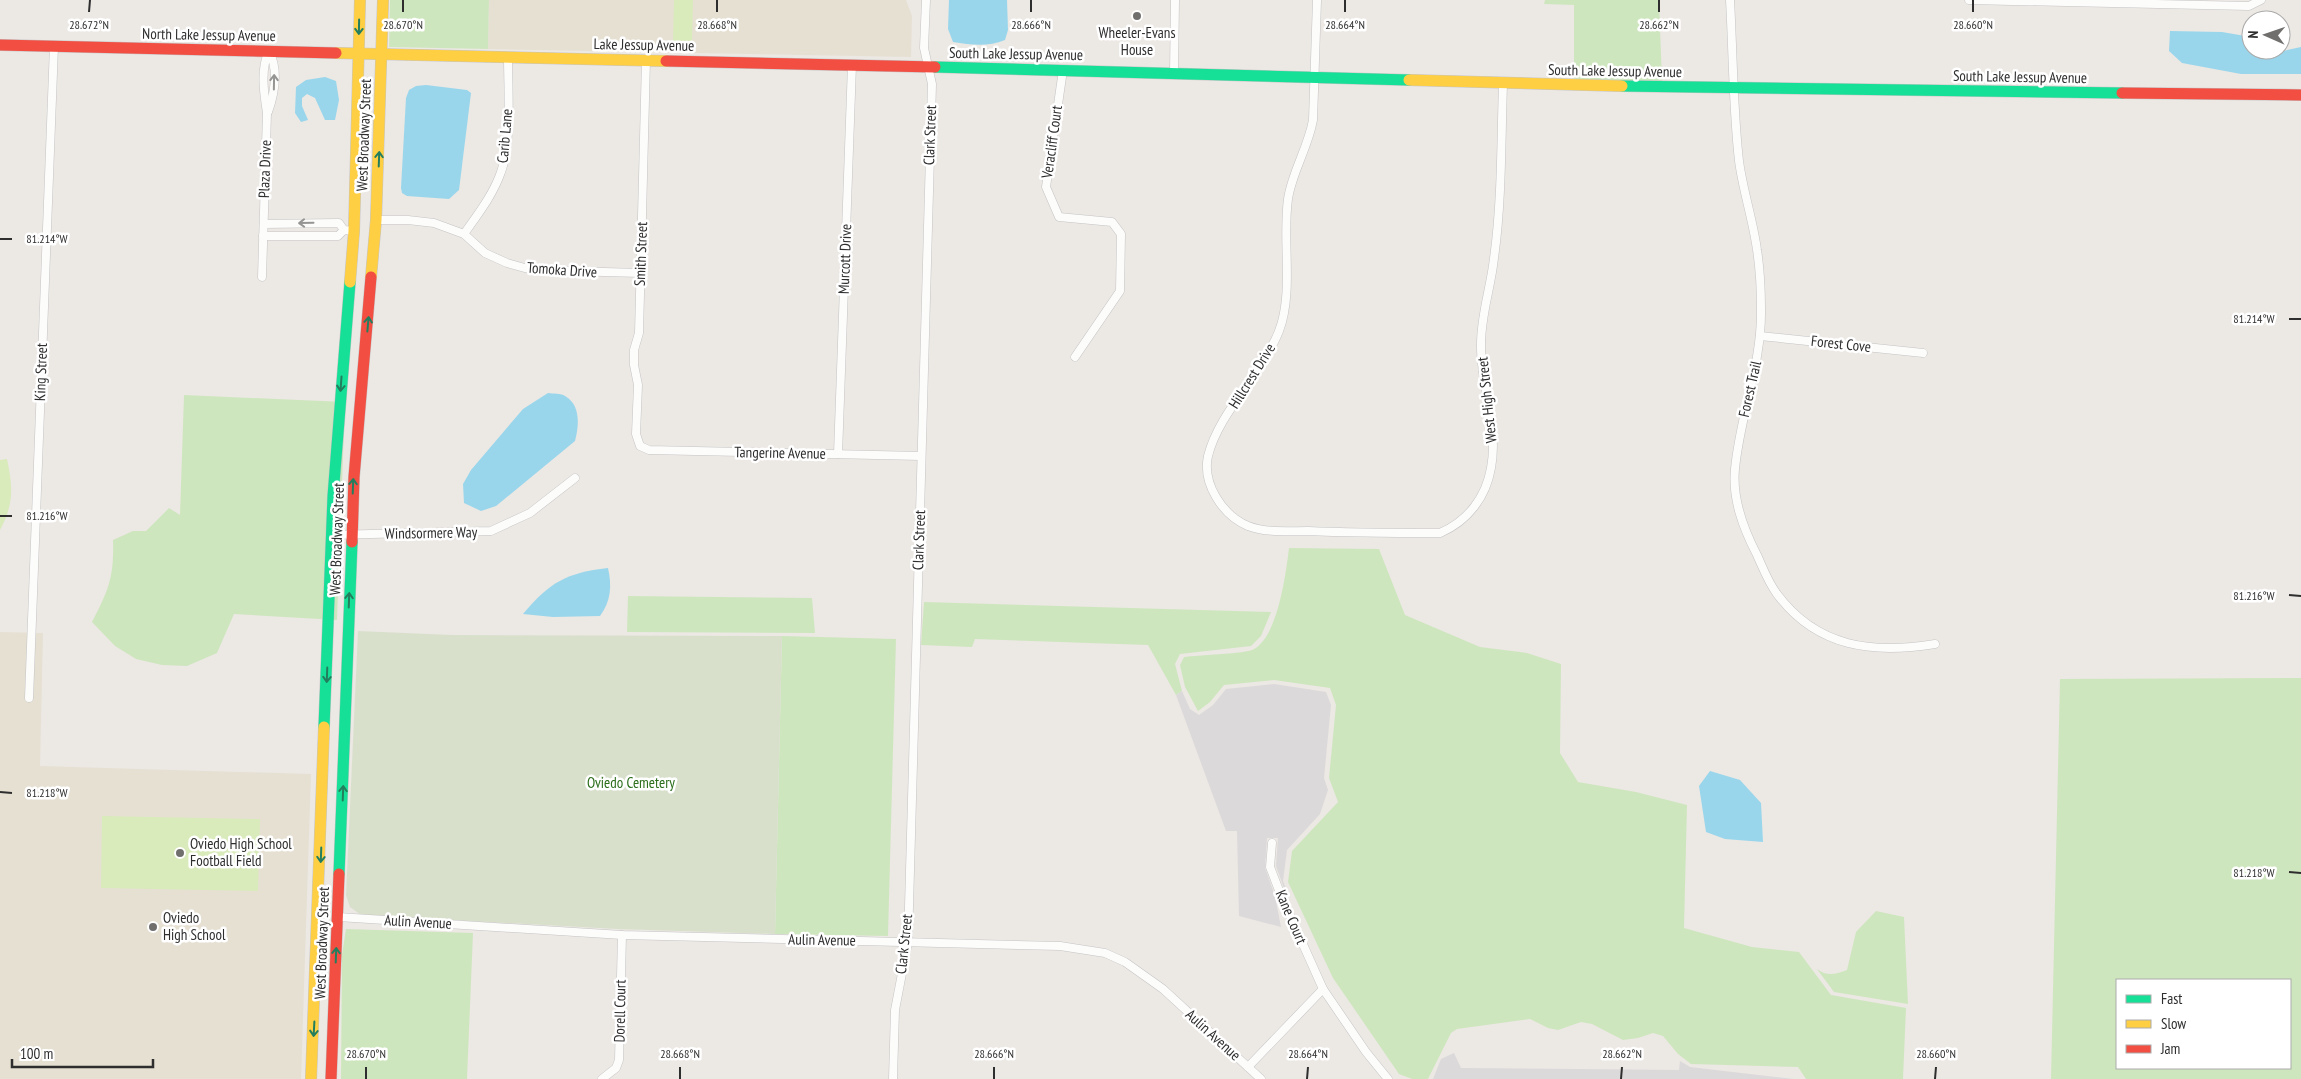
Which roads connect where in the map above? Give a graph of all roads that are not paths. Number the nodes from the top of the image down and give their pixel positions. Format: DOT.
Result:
graph roads {
  1 [pos="360,0"];
  2 [pos="383,0"];
  3 [pos="926,0"];
  4 [pos="1175,0"];
  5 [pos="1317,0"];
  6 [pos="1730,0"];
  7 [pos="1969,0"];
  8 [pos="2260,0"];
  9 [pos="0,45"];
  10 [pos="54,46"];
  11 [pos="269,52"];
  12 [pos="358,54"];
  13 [pos="382,54"];
  14 [pos="508,58"];
  15 [pos="646,60"];
  16 [pos="852,65"];
  17 [pos="929,67"];
  18 [pos="1062,70"];
  19 [pos="1174,73"];
  20 [pos="1316,76"];
  21 [pos="1503,84"];
  22 [pos="1735,88"];
  23 [pos="2301,95"];
  24 [pos="376,220"];
  25 [pos="264,224"];
  26 [pos="349,230"];
  27 [pos="464,234"];
  28 [pos="263,236"];
  29 [pos="640,274"];
  30 [pos="262,277"];
  31 [pos="1760,336"];
  32 [pos="1923,353"];
  33 [pos="1075,357"];
  34 [pos="640,446"];
  35 [pos="838,454"];
  36 [pos="921,456"];
  37 [pos="575,478"];
  38 [pos="1368,533"];
  39 [pos="331,535"];
  40 [pos="352,535"];
  41 [pos="1935,644"];
  42 [pos="29,698"];
  43 [pos="1272,843"];
  44 [pos="320,880"];
  45 [pos="338,917"];
  46 [pos="622,936"];
  47 [pos="908,942"];
  48 [pos="317,962"];
  49 [pos="1323,989"];
  50 [pos="335,1004"];
  51 [pos="1248,1067"];
  52 [pos="311,1079"];
  53 [pos="331,1079"];
  54 [pos="602,1079"];
  55 [pos="893,1079"];
  56 [pos="1261,1079"];
  57 [pos="1388,1079"];
  1 -- 12 [label="street, West Broadway Street, one-way"];
  2 -- 13 [label="street, West Broadway Street"];
  3 -- 17 [label="street, Clark Street"];
  4 -- 19 [label="street"];
  5 -- 20 [label="street, Hillcrest Drive"];
  6 -- 22 [label="street, Forest Trail"];
  7 -- 8 [label="street"];
  9 -- 10 [label="street, North Lake Jessup Avenue"];
  10 -- 11 [label="street, North Lake Jessup Avenue"];
  10 -- 42 [label="street, King Street"];
  11 -- 12 [label="street, North Lake Jessup Avenue"];
  11 -- 25 [label="street, Plaza Drive"];
  12 -- 13 [label="street, Lake Jessup Avenue"];
  12 -- 26 [label="street, West Broadway Street"];
  13 -- 14 [label="street, Lake Jessup Avenue"];
  24 -- 13 [label="street, West Broadway Street, one-way"];
  14 -- 15 [label="street, Lake Jessup Avenue"];
  14 -- 27 [label="street, Carib Lane"];
  15 -- 16 [label="street, Lake Jessup Avenue"];
  15 -- 29 [label="street, Smith Street"];
  16 -- 17 [label="street, Lake Jessup Avenue"];
  16 -- 35 [label="street, Murcott Drive"];
  17 -- 18 [label="street, South Lake Jessup Avenue"];
  17 -- 36 [label="street, Clark Street"];
  18 -- 19 [label="street, South Lake Jessup Avenue"];
  18 -- 33 [label="street, Veracliff Court"];
  19 -- 20 [label="street, South Lake Jessup Avenue"];
  20 -- 21 [label="street, South Lake Jessup Avenue"];
  20 -- 38 [label="street, Hillcrest Drive"];
  21 -- 22 [label="street, South Lake Jessup Avenue"];
  21 -- 38 [label="street, West High Street"];
  22 -- 23 [label="street, South Lake Jessup Avenue"];
  22 -- 31 [label="street, Forest Trail"];
  24 -- 27 [label="street, Tomoka Drive"];
  40 -- 24 [label="street, West Broadway Street, one-way"];
  26 -- 25 [label="street, one-way"];
  25 -- 28 [label="street, Plaza Drive"];
  26 -- 28 [label="street"];
  26 -- 39 [label="street, West Broadway Street, one-way"];
  27 -- 29 [label="street, Tomoka Drive"];
  28 -- 30 [label="street, Plaza Drive"];
  29 -- 34 [label="street, Smith Street"];
  31 -- 32 [label="street, Forest Cove"];
  31 -- 41 [label="street, Forest Trail"];
  34 -- 35 [label="street, Tangerine Avenue"];
  35 -- 36 [label="street, Tangerine Avenue"];
  36 -- 47 [label="street, Clark Street"];
  37 -- 40 [label="street, Windsormere Way"];
  39 -- 40 [label="street, Windsormere Way"];
  39 -- 44 [label="street, West Broadway Street, one-way"];
  45 -- 40 [label="street, West Broadway Street, one-way"];
  43 -- 49 [label="street, Kane Court"];
  44 -- 45 [label="street"];
  44 -- 48 [label="street, West Broadway Street"];
  45 -- 46 [label="street, Aulin Avenue"];
  50 -- 45 [label="street, West Broadway Street, one-way"];
  46 -- 47 [label="street, Aulin Avenue"];
  46 -- 54 [label="street, Dorell Court"];
  47 -- 51 [label="street, Aulin Avenue"];
  47 -- 55 [label="street, Clark Street"];
  48 -- 50 [label="street"];
  48 -- 52 [label="street, West Broadway Street, one-way"];
  49 -- 51 [label="street"];
  49 -- 57 [label="street, Kane Court"];
  50 -- 53 [label="street, West Broadway Street"];
  51 -- 56 [label="street, Aulin Avenue"];
}
